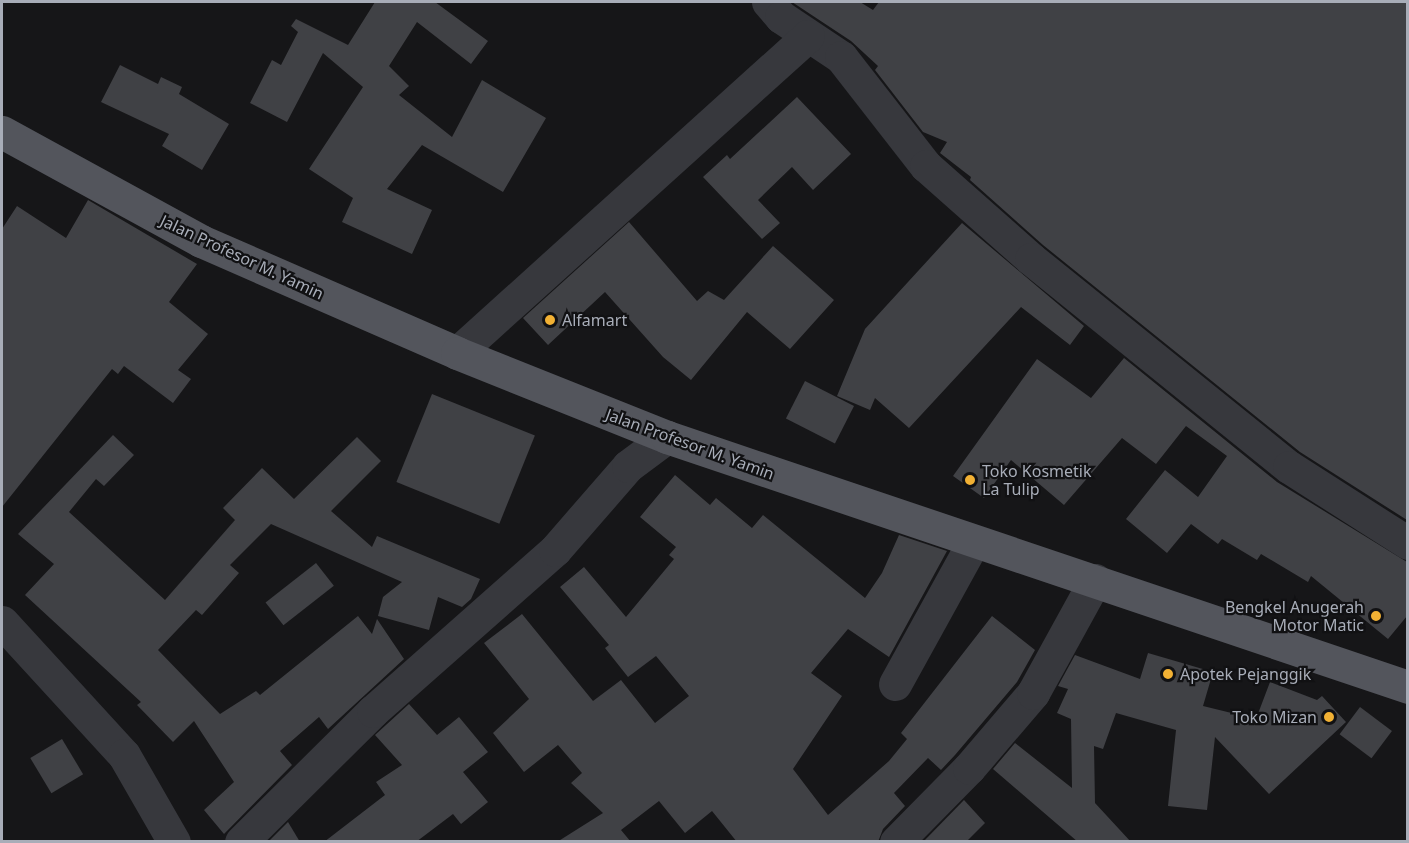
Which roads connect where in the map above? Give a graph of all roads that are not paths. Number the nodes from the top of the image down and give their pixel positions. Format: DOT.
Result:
graph roads {
  1 [pos="768,2"];
  2 [pos="807,36"];
  3 [pos="2,132"];
  4 [pos="457,353"];
  5 [pos="667,437"];
  6 [pos="974,541"];
  7 [pos="1407,543"];
  8 [pos="1095,580"];
  9 [pos="2,622"];
  10 [pos="895,684"];
  11 [pos="1407,687"];
  12 [pos="174,842"];
  13 [pos="241,842"];
  14 [pos="896,842"];
  1 -- 2 [label="street"];
  2 -- 4 [label="street"];
  2 -- 7 [label="street"];
  3 -- 4 [label="main road, Jalan Profesor M. Yamin"];
  4 -- 5 [label="main road, Jalan Profesor M. Yamin"];
  5 -- 6 [label="main road, Jalan Profesor M. Yamin"];
  5 -- 13 [label="street"];
  6 -- 8 [label="main road, Jalan Profesor M. Yamin"];
  6 -- 10 [label="street"];
  8 -- 11 [label="main road, Jalan Profesor M. Yamin"];
  8 -- 14 [label="street"];
  9 -- 12 [label="street"];
}
